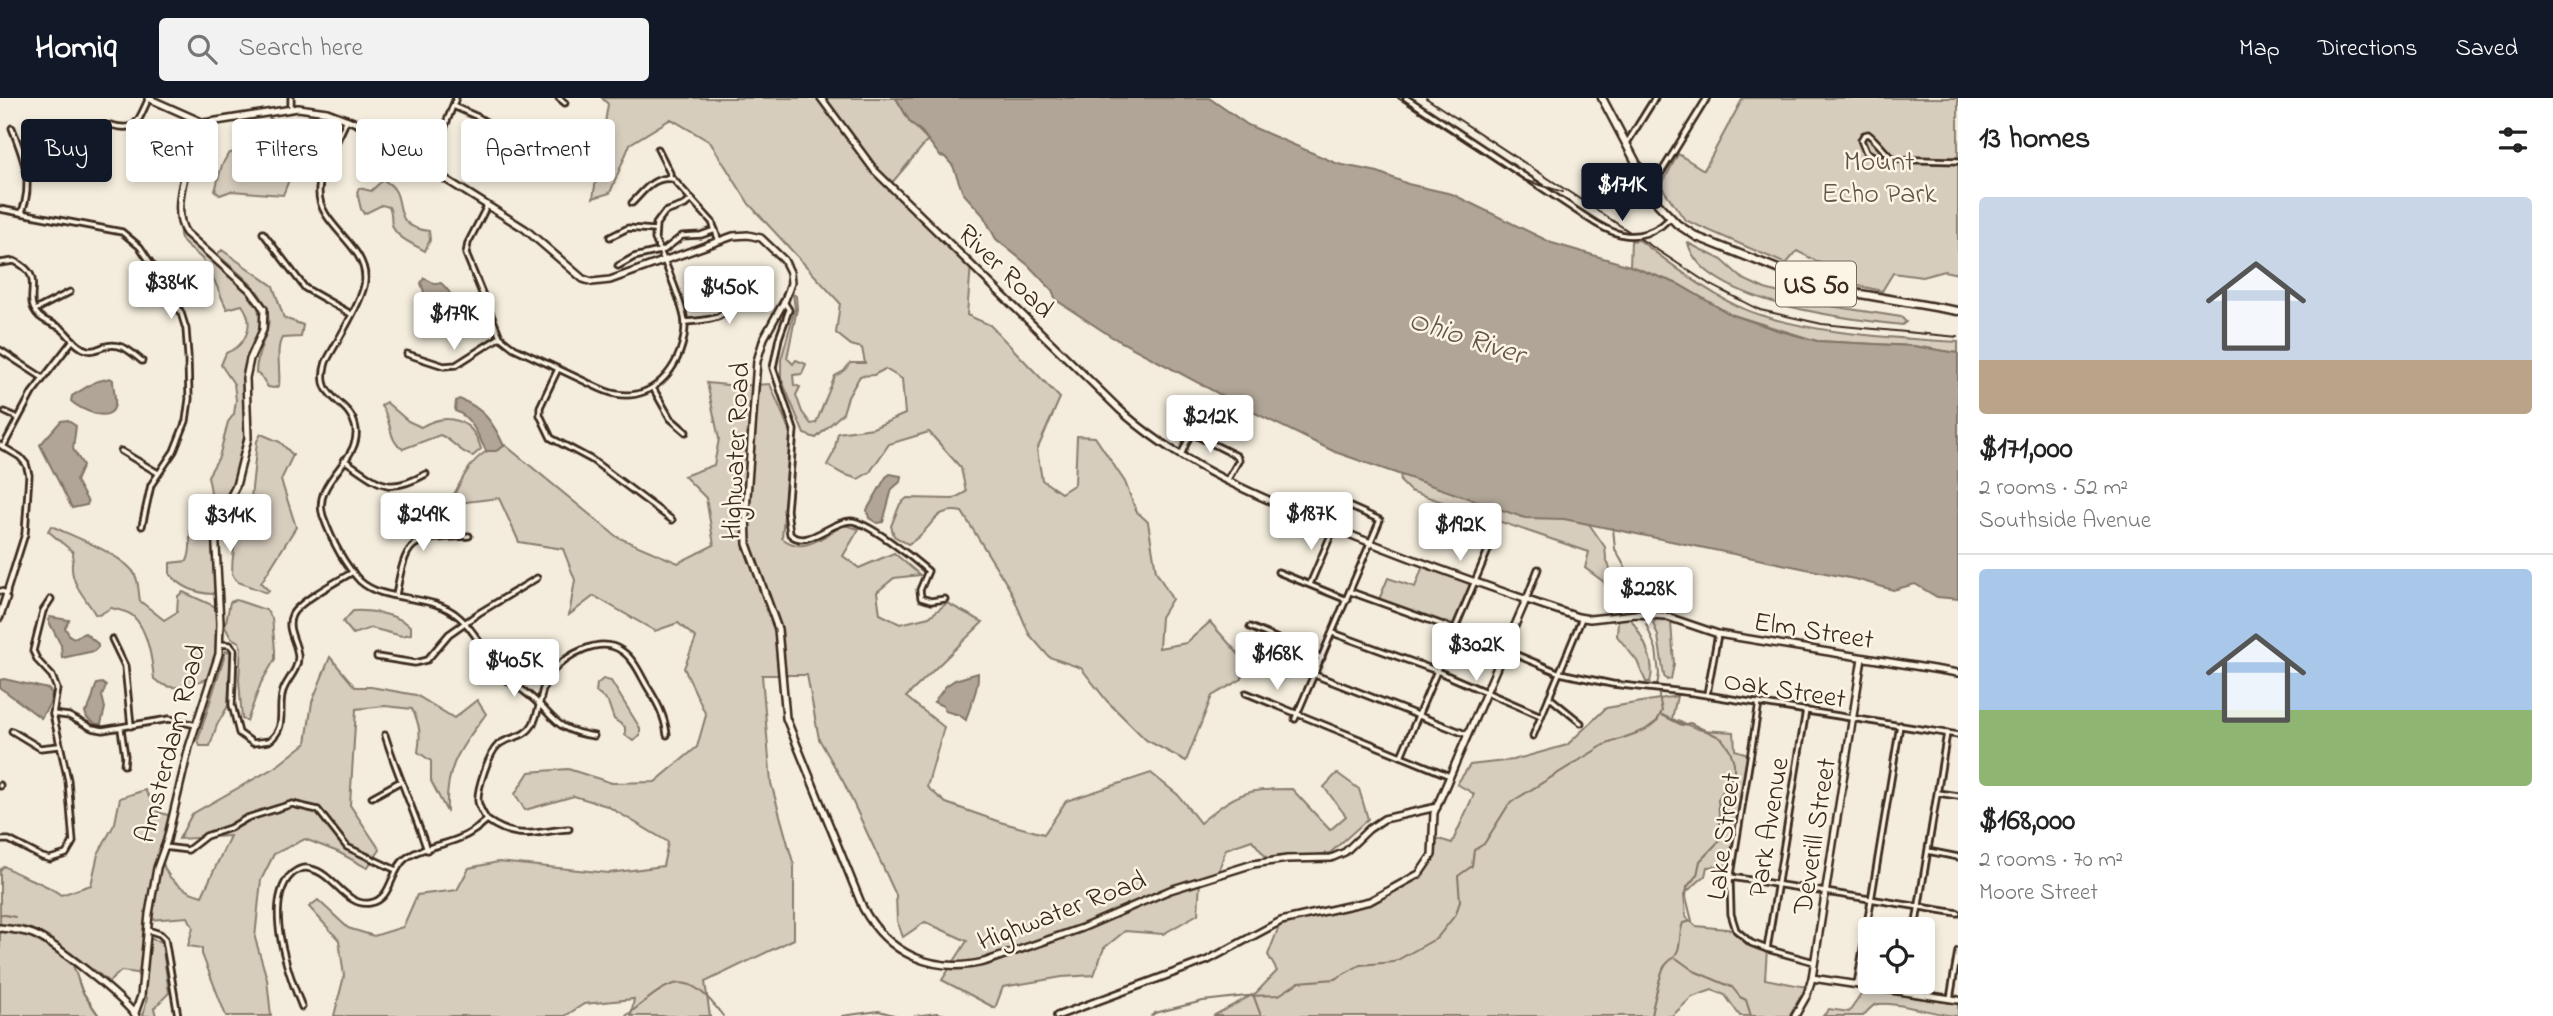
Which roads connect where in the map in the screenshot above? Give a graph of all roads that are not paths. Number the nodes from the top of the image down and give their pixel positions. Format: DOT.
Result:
graph roads {
  1 [pos="148,98"];
  2 [pos="290,98"];
  3 [pos="456,98"];
  4 [pos="559,98"];
  5 [pos="821,98"];
  6 [pos="1406,98"];
  7 [pos="1602,98"];
  8 [pos="1655,98"];
  9 [pos="1707,98"];
  10 [pos="565,103"];
  11 [pos="453,106"];
  12 [pos="291,109"];
  13 [pos="193,119"];
  14 [pos="347,119"];
  15 [pos="447,119"];
  16 [pos="481,119"];
  17 [pos="218,120"];
  18 [pos="356,124"];
  19 [pos="112,125"];
  20 [pos="12,128"];
  21 [pos="1625,145"];
  22 [pos="658,149"];
  23 [pos="1892,158"];
  24 [pos="1958,161"];
  25 [pos="670,178"];
  26 [pos="447,179"];
  27 [pos="185,182"];
  28 [pos="1650,190"];
  29 [pos="692,199"];
  30 [pos="632,203"];
  31 [pos="488,205"];
  32 [pos="0,209"];
  33 [pos="22,212"];
  34 [pos="1670,218"];
  35 [pos="654,230"];
  36 [pos="715,230"];
  37 [pos="263,233"];
  38 [pos="610,237"];
  39 [pos="719,241"];
  40 [pos="660,252"];
  41 [pos="664,261"];
  42 [pos="0,263"];
  43 [pos="618,266"];
  44 [pos="745,285"];
  45 [pos="70,292"];
  46 [pos="784,302"];
  47 [pos="35,310"];
  48 [pos="1958,312"];
  49 [pos="351,314"];
  50 [pos="685,322"];
  51 [pos="500,337"];
  52 [pos="73,340"];
  53 [pos="0,350"];
  54 [pos="407,354"];
  55 [pos="142,361"];
  56 [pos="558,369"];
  57 [pos="43,378"];
  58 [pos="653,388"];
  59 [pos="5,412"];
  60 [pos="18,418"];
  61 [pos="687,432"];
  62 [pos="2,446"];
  63 [pos="121,450"];
  64 [pos="1181,455"];
  65 [pos="344,460"];
  66 [pos="158,473"];
  67 [pos="426,474"];
  68 [pos="1227,481"];
  69 [pos="1337,501"];
  70 [pos="672,520"];
  71 [pos="142,526"];
  72 [pos="1334,528"];
  73 [pos="469,536"];
  74 [pos="1371,544"];
  75 [pos="1489,548"];
  76 [pos="1538,569"];
  77 [pos="353,572"];
  78 [pos="1278,572"];
  79 [pos="537,579"];
  80 [pos="1475,582"];
  81 [pos="1310,585"];
  82 [pos="0,591"];
  83 [pos="1351,592"];
  84 [pos="7,593"];
  85 [pos="396,595"];
  86 [pos="51,599"];
  87 [pos="945,599"];
  88 [pos="1347,600"];
  89 [pos="1526,600"];
  90 [pos="0,616"];
  91 [pos="1582,618"];
  92 [pos="465,623"];
  93 [pos="1250,627"];
  94 [pos="1454,629"];
  95 [pos="1333,634"];
  96 [pos="1718,635"];
  97 [pos="112,639"];
  98 [pos="220,643"];
  99 [pos="1504,651"];
  100 [pos="377,657"];
  101 [pos="1322,658"];
  102 [pos="1863,658"];
  103 [pos="1437,671"];
  104 [pos="1560,673"];
  105 [pos="1958,673"];
  106 [pos="1315,675"];
  107 [pos="1246,693"];
  108 [pos="1486,693"];
  109 [pos="1707,695"];
  110 [pos="1549,697"];
  111 [pos="1759,703"];
  112 [pos="539,704"];
  113 [pos="1806,710"];
  114 [pos="53,714"];
  115 [pos="1298,714"];
  116 [pos="1419,714"];
  117 [pos="1541,716"];
  118 [pos="1853,718"];
  119 [pos="1295,719"];
  120 [pos="1581,723"];
  121 [pos="196,725"];
  122 [pos="1900,725"];
  123 [pos="131,726"];
  124 [pos="121,728"];
  125 [pos="12,731"];
  126 [pos="1947,733"];
  127 [pos="385,734"];
  128 [pos="667,735"];
  129 [pos="1468,735"];
  130 [pos="1958,735"];
  131 [pos="594,736"];
  132 [pos="1533,736"];
  133 [pos="60,746"];
  134 [pos="1401,756"];
  135 [pos="124,765"];
  136 [pos="1450,776"];
  137 [pos="401,781"];
  138 [pos="1938,793"];
  139 [pos="1958,796"];
  140 [pos="372,797"];
  141 [pos="1437,807"];
  142 [pos="487,820"];
  143 [pos="569,829"];
  144 [pos="0,840"];
  145 [pos="164,847"];
  146 [pos="427,850"];
  147 [pos="1928,851"];
  148 [pos="1958,857"];
  149 [pos="396,870"];
  150 [pos="1731,877"];
  151 [pos="1777,884"];
  152 [pos="1825,892"];
  153 [pos="1872,899"];
  154 [pos="1919,907"];
  155 [pos="1958,913"];
  156 [pos="1917,917"];
  157 [pos="0,928"];
  158 [pos="148,930"];
  159 [pos="1767,949"];
  160 [pos="1958,951"];
  161 [pos="1814,962"];
  162 [pos="1812,978"];
  163 [pos="1857,985"];
  164 [pos="1918,994"];
  165 [pos="1950,999"];
  166 [pos="1958,1000"];
  167 [pos="302,1007"];
  168 [pos="135,1015"];
  169 [pos="178,1016"];
  170 [pos="1057,1016"];
  171 [pos="1795,1016"];
  1 -- 13 [label="street"];
  1 -- 19 [label="street"];
  2 -- 12 [label="street"];
  3 -- 11 [label="street"];
  4 -- 10 [label="street"];
  5 -- 64 [label="street, River Road"];
  6 -- 34 [label="street, bridge"];
  7 -- 21 [label="main road, US 50"];
  8 -- 21 [label="street"];
  9 -- 28 [label="street"];
  11 -- 15 [label="street"];
  11 -- 16 [label="street"];
  12 -- 14 [label="street, Highwater Road"];
  12 -- 17 [label="street, Highwater Road"];
  14 -- 18 [label="street, Highwater Road"];
  14 -- 49 [label="street"];
  20 -- 33 [label="street"];
  21 -- 28 [label="main road, US 50"];
  22 -- 25 [label="street"];
  23 -- 23 [label="street"];
  23 -- 24 [label="street"];
  25 -- 29 [label="street"];
  25 -- 30 [label="street"];
  26 -- 31 [label="street, Highwater Road"];
  27 -- 98 [label="street, Amsterdam Road"];
  28 -- 34 [label="main road, US 50"];
  29 -- 35 [label="street"];
  29 -- 36 [label="street"];
  31 -- 41 [label="street, Highwater Road"];
  31 -- 51 [label="street"];
  32 -- 33 [label="street"];
  33 -- 66 [label="street"];
  34 -- 48 [label="main road, US 50"];
  35 -- 38 [label="street"];
  35 -- 40 [label="street"];
  36 -- 39 [label="street"];
  36 -- 40 [label="street"];
  37 -- 49 [label="street"];
  39 -- 41 [label="street, Highwater Road"];
  39 -- 46 [label="street, Highwater Road"];
  40 -- 41 [label="street"];
  40 -- 43 [label="street"];
  41 -- 50 [label="street"];
  42 -- 47 [label="street"];
  44 -- 50 [label="street"];
  45 -- 47 [label="street"];
  46 -- 87 [label="street"];
  46 -- 141 [label="street, Highwater Road"];
  47 -- 52 [label="street"];
  49 -- 65 [label="street"];
  50 -- 58 [label="street"];
  51 -- 54 [label="street"];
  51 -- 56 [label="street"];
  52 -- 55 [label="street"];
  52 -- 57 [label="street"];
  53 -- 57 [label="street"];
  56 -- 58 [label="street"];
  56 -- 70 [label="street"];
  57 -- 60 [label="street"];
  58 -- 61 [label="street"];
  59 -- 60 [label="street"];
  60 -- 62 [label="street"];
  62 -- 84 [label="street"];
  63 -- 66 [label="street"];
  64 -- 68 [label="street, River Road"];
  64 -- 68 [label="street"];
  65 -- 67 [label="street"];
  65 -- 77 [label="street"];
  66 -- 71 [label="street"];
  68 -- 72 [label="street, River Road"];
  69 -- 74 [label="street"];
  72 -- 74 [label="street, River Road"];
  72 -- 81 [label="street"];
  73 -- 85 [label="street"];
  74 -- 80 [label="street, River Road"];
  74 -- 83 [label="street"];
  75 -- 80 [label="street"];
  76 -- 89 [label="street"];
  77 -- 85 [label="street"];
  77 -- 98 [label="street"];
  78 -- 81 [label="street"];
  79 -- 92 [label="street"];
  80 -- 89 [label="street, River Road"];
  80 -- 94 [label="street"];
  81 -- 88 [label="street"];
  82 -- 84 [label="street"];
  83 -- 88 [label="street"];
  83 -- 94 [label="street, Oak Street"];
  84 -- 90 [label="street"];
  85 -- 92 [label="street"];
  86 -- 114 [label="street"];
  88 -- 95 [label="street"];
  89 -- 91 [label="street, River Road"];
  89 -- 99 [label="street"];
  91 -- 96 [label="street, Elm Street"];
  91 -- 104 [label="street"];
  92 -- 100 [label="street"];
  92 -- 112 [label="street"];
  93 -- 101 [label="street"];
  94 -- 99 [label="street, Oak Street"];
  94 -- 103 [label="street"];
  95 -- 101 [label="street"];
  95 -- 103 [label="street"];
  96 -- 102 [label="street, Elm Street"];
  96 -- 109 [label="street"];
  97 -- 123 [label="street"];
  98 -- 121 [label="street, Amsterdam Road"];
  99 -- 104 [label="street, Oak Street"];
  99 -- 108 [label="street"];
  101 -- 106 [label="street"];
  102 -- 105 [label="street, Elm Street"];
  102 -- 118 [label="street, Deverill Street"];
  103 -- 108 [label="street"];
  103 -- 116 [label="street"];
  104 -- 109 [label="street, Oak Street"];
  104 -- 110 [label="street"];
  106 -- 115 [label="street"];
  106 -- 116 [label="street"];
  107 -- 115 [label="street"];
  108 -- 117 [label="street"];
  108 -- 129 [label="street"];
  109 -- 111 [label="street, Oak Street"];
  110 -- 117 [label="street"];
  110 -- 120 [label="street"];
  111 -- 113 [label="street, Oak Street"];
  111 -- 150 [label="street, Lake Street"];
  112 -- 128 [label="street"];
  112 -- 131 [label="street"];
  112 -- 142 [label="street"];
  113 -- 118 [label="street, Oak Street"];
  113 -- 151 [label="street, Park Avenue"];
  114 -- 124 [label="street"];
  114 -- 133 [label="street"];
  115 -- 119 [label="street"];
  115 -- 134 [label="street"];
  116 -- 129 [label="street"];
  116 -- 134 [label="street"];
  117 -- 132 [label="street"];
  118 -- 122 [label="street, Oak Street"];
  118 -- 152 [label="street, Deverill Street"];
  121 -- 123 [label="street"];
  121 -- 145 [label="street, Amsterdam Road"];
  122 -- 126 [label="street, Oak Street"];
  122 -- 153 [label="street"];
  123 -- 124 [label="street"];
  124 -- 135 [label="street"];
  125 -- 133 [label="street"];
  126 -- 130 [label="street, Oak Street"];
  126 -- 138 [label="street"];
  127 -- 137 [label="street"];
  129 -- 136 [label="street"];
  133 -- 144 [label="street"];
  134 -- 136 [label="street"];
  136 -- 141 [label="street"];
  137 -- 140 [label="street"];
  137 -- 146 [label="street"];
  138 -- 139 [label="street"];
  138 -- 147 [label="street"];
  141 -- 170 [label="street"];
  142 -- 143 [label="street"];
  142 -- 146 [label="street"];
  145 -- 149 [label="street"];
  145 -- 158 [label="street, Amsterdam Road"];
  146 -- 149 [label="street"];
  147 -- 148 [label="street"];
  147 -- 154 [label="street"];
  149 -- 167 [label="street"];
  150 -- 151 [label="street"];
  150 -- 159 [label="street, Lake Street"];
  151 -- 152 [label="street"];
  151 -- 159 [label="street, Park Avenue"];
  152 -- 153 [label="street"];
  152 -- 161 [label="street, Deverill Street"];
  153 -- 154 [label="street"];
  153 -- 163 [label="street"];
  154 -- 155 [label="street"];
  154 -- 156 [label="street"];
  157 -- 168 [label="street"];
  158 -- 168 [label="street, Amsterdam Road"];
  158 -- 169 [label="street"];
  159 -- 161 [label="street, Lake Street"];
  160 -- 165 [label="street"];
  161 -- 162 [label="street, Deverill Street"];
  162 -- 163 [label="street"];
  162 -- 171 [label="street, Deverill Street"];
  164 -- 165 [label="street"];
  165 -- 166 [label="street"];
}
